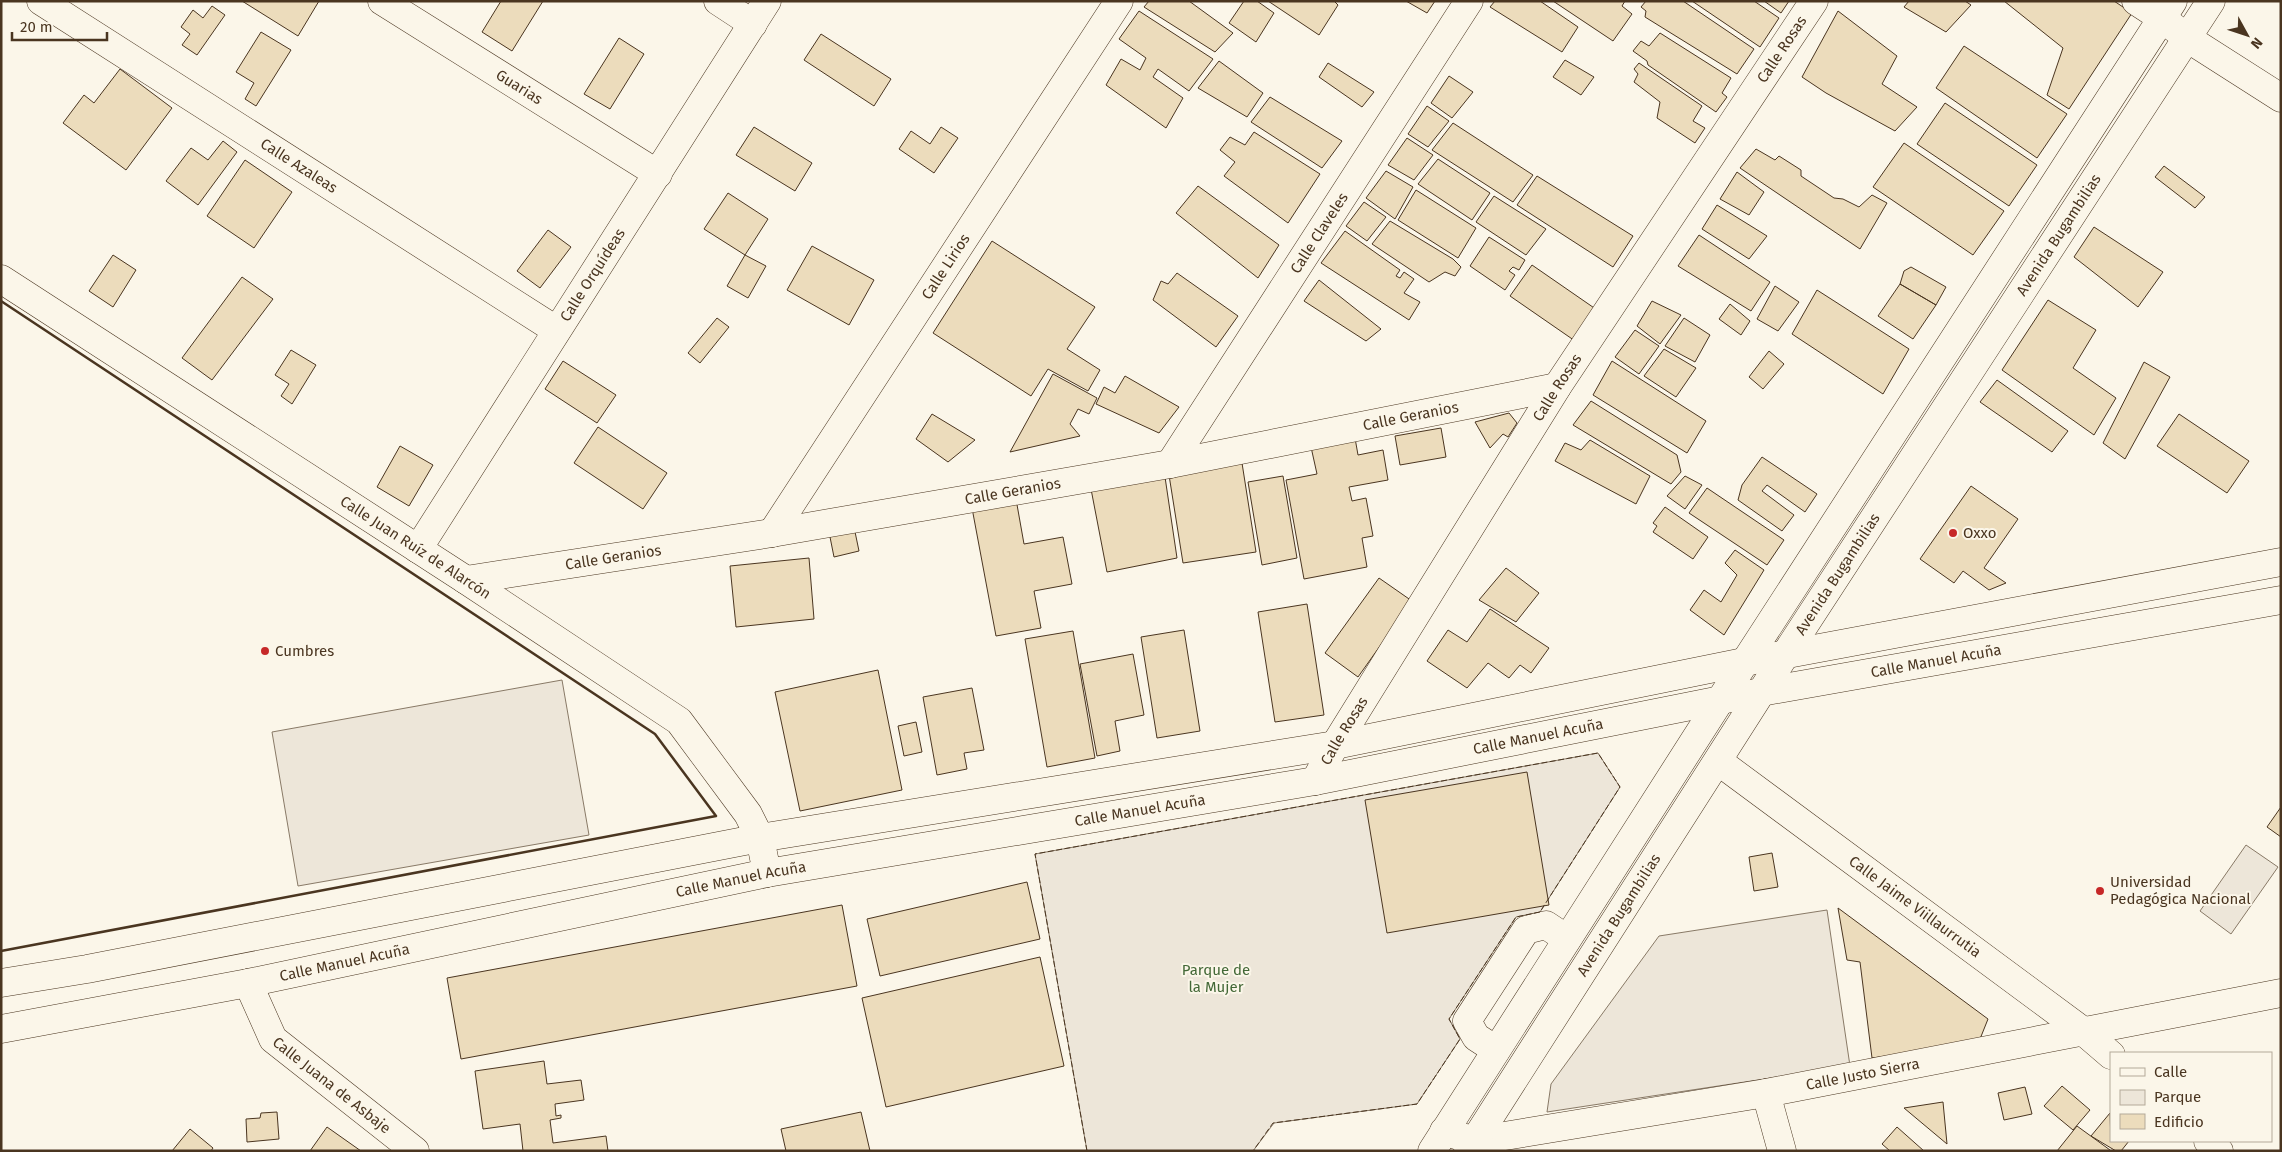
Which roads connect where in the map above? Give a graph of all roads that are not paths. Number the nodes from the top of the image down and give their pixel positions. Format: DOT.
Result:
graph roads {
  1 [pos="42,1"];
  2 [pos="382,1"];
  3 [pos="718,1"];
  4 [pos="767,1"];
  5 [pos="1119,1"];
  6 [pos="1469,1"];
  7 [pos="1814,1"];
  8 [pos="2136,1"];
  9 [pos="2211,1"];
  10 [pos="2168,10"];
  11 [pos="753,24"];
  12 [pos="2187,38"];
  13 [pos="2281,98"];
  14 [pos="658,174"];
  15 [pos="1,279"];
  16 [pos="556,330"];
  17 [pos="1557,387"];
  18 [pos="1170,464"];
  19 [pos="772,533"];
  20 [pos="418,549"];
  21 [pos="2281,562"];
  22 [pos="466,580"];
  23 [pos="2281,600"];
  24 [pos="1785,655"];
  25 [pos="1744,662"];
  26 [pos="1762,692"];
  27 [pos="1719,702"];
  28 [pos="1335,745"];
  29 [pos="1718,761"];
  30 [pos="1315,781"];
  31 [pos="760,838"];
  32 [pos="767,873"];
  33 [pos="1567,939"];
  34 [pos="248,983"];
  35 [pos="1,984"];
  36 [pos="2281,993"];
  37 [pos="1,1029"];
  38 [pos="2083,1031"];
  39 [pos="1496,1050"];
  40 [pos="2110,1054"];
  41 [pos="1766,1093"];
  42 [pos="1438,1141"];
  43 [pos="2209,1142"];
  44 [pos="1471,1146"];
  45 [pos="415,1151"];
  46 [pos="1782,1151"];
  47 [pos="2219,1151"];
  1 -- 16 [label="street, Calle Azaleas"];
  2 -- 14 [label="street, Guarias"];
  3 -- 11 [label="street"];
  4 -- 11 [label="street, Calle Orquídeas"];
  5 -- 19 [label="street, Calle Lirios"];
  6 -- 18 [label="street, Calle Claveles"];
  7 -- 17 [label="street, Calle Rosas"];
  8 -- 10 [label="street"];
  9 -- 12 [label="street, Avenida Bugambilias"];
  10 -- 12 [label="street"];
  10 -- 25 [label="street, Avenida Bugambilias"];
  11 -- 14 [label="street, Calle Orquídeas"];
  12 -- 13 [label="street"];
  12 -- 24 [label="street, Avenida Bugambilias"];
  14 -- 16 [label="street, Calle Orquídeas"];
  15 -- 20 [label="street, Calle Juan Ruíz de Alarcón"];
  16 -- 20 [label="street, Calle Orquídeas"];
  17 -- 18 [label="street, Calle Geranios"];
  17 -- 28 [label="street, Calle Rosas"];
  18 -- 19 [label="street, Calle Geranios"];
  19 -- 22 [label="street, Calle Geranios"];
  20 -- 22 [label="street, Calle Juan Ruíz de Alarcón"];
  21 -- 24 [label="street"];
  22 -- 31 [label="street, Calle Juan Ruíz de Alarcón"];
  23 -- 26 [label="street, Calle Manuel Acuña"];
  24 -- 25 [label="street"];
  24 -- 26 [label="street, Avenida Bugambilias"];
  25 -- 27 [label="street, Avenida Bugambilias"];
  25 -- 28 [label="street"];
  26 -- 27 [label="street, Calle Manuel Acuña"];
  26 -- 29 [label="street, Avenida Bugambilias"];
  27 -- 30 [label="street, Calle Manuel Acuña"];
  27 -- 33 [label="street, Avenida Bugambilias"];
  28 -- 30 [label="street, Calle Rosas"];
  28 -- 31 [label="street"];
  29 -- 38 [label="street, Calle Jaime Viillaurrutia"];
  29 -- 44 [label="street, Avenida Bugambilias"];
  30 -- 32 [label="street, Calle Manuel Acuña"];
  31 -- 32 [label="street, Calle Juan Ruíz de Alarcón"];
  31 -- 35 [label="street"];
  32 -- 34 [label="street, Calle Manuel Acuña"];
  33 -- 39 [label="street, Avenida Bugambilias"];
  33 -- 39 [label="street"];
  34 -- 37 [label="street, Calle Manuel Acuña"];
  34 -- 45 [label="street, Calle Juana de Asbaje"];
  36 -- 38 [label="street, Calle Justo Sierra"];
  38 -- 40 [label="street, Calle Jaime Viillaurrutia"];
  38 -- 41 [label="street, Calle Justo Sierra"];
  39 -- 42 [label="street, Avenida Bugambilias"];
  41 -- 44 [label="street, Calle Justo Sierra"];
  41 -- 46 [label="street"];
  42 -- 44 [label="street, Calle Justo Sierra"];
  43 -- 47 [label="street"];
}
